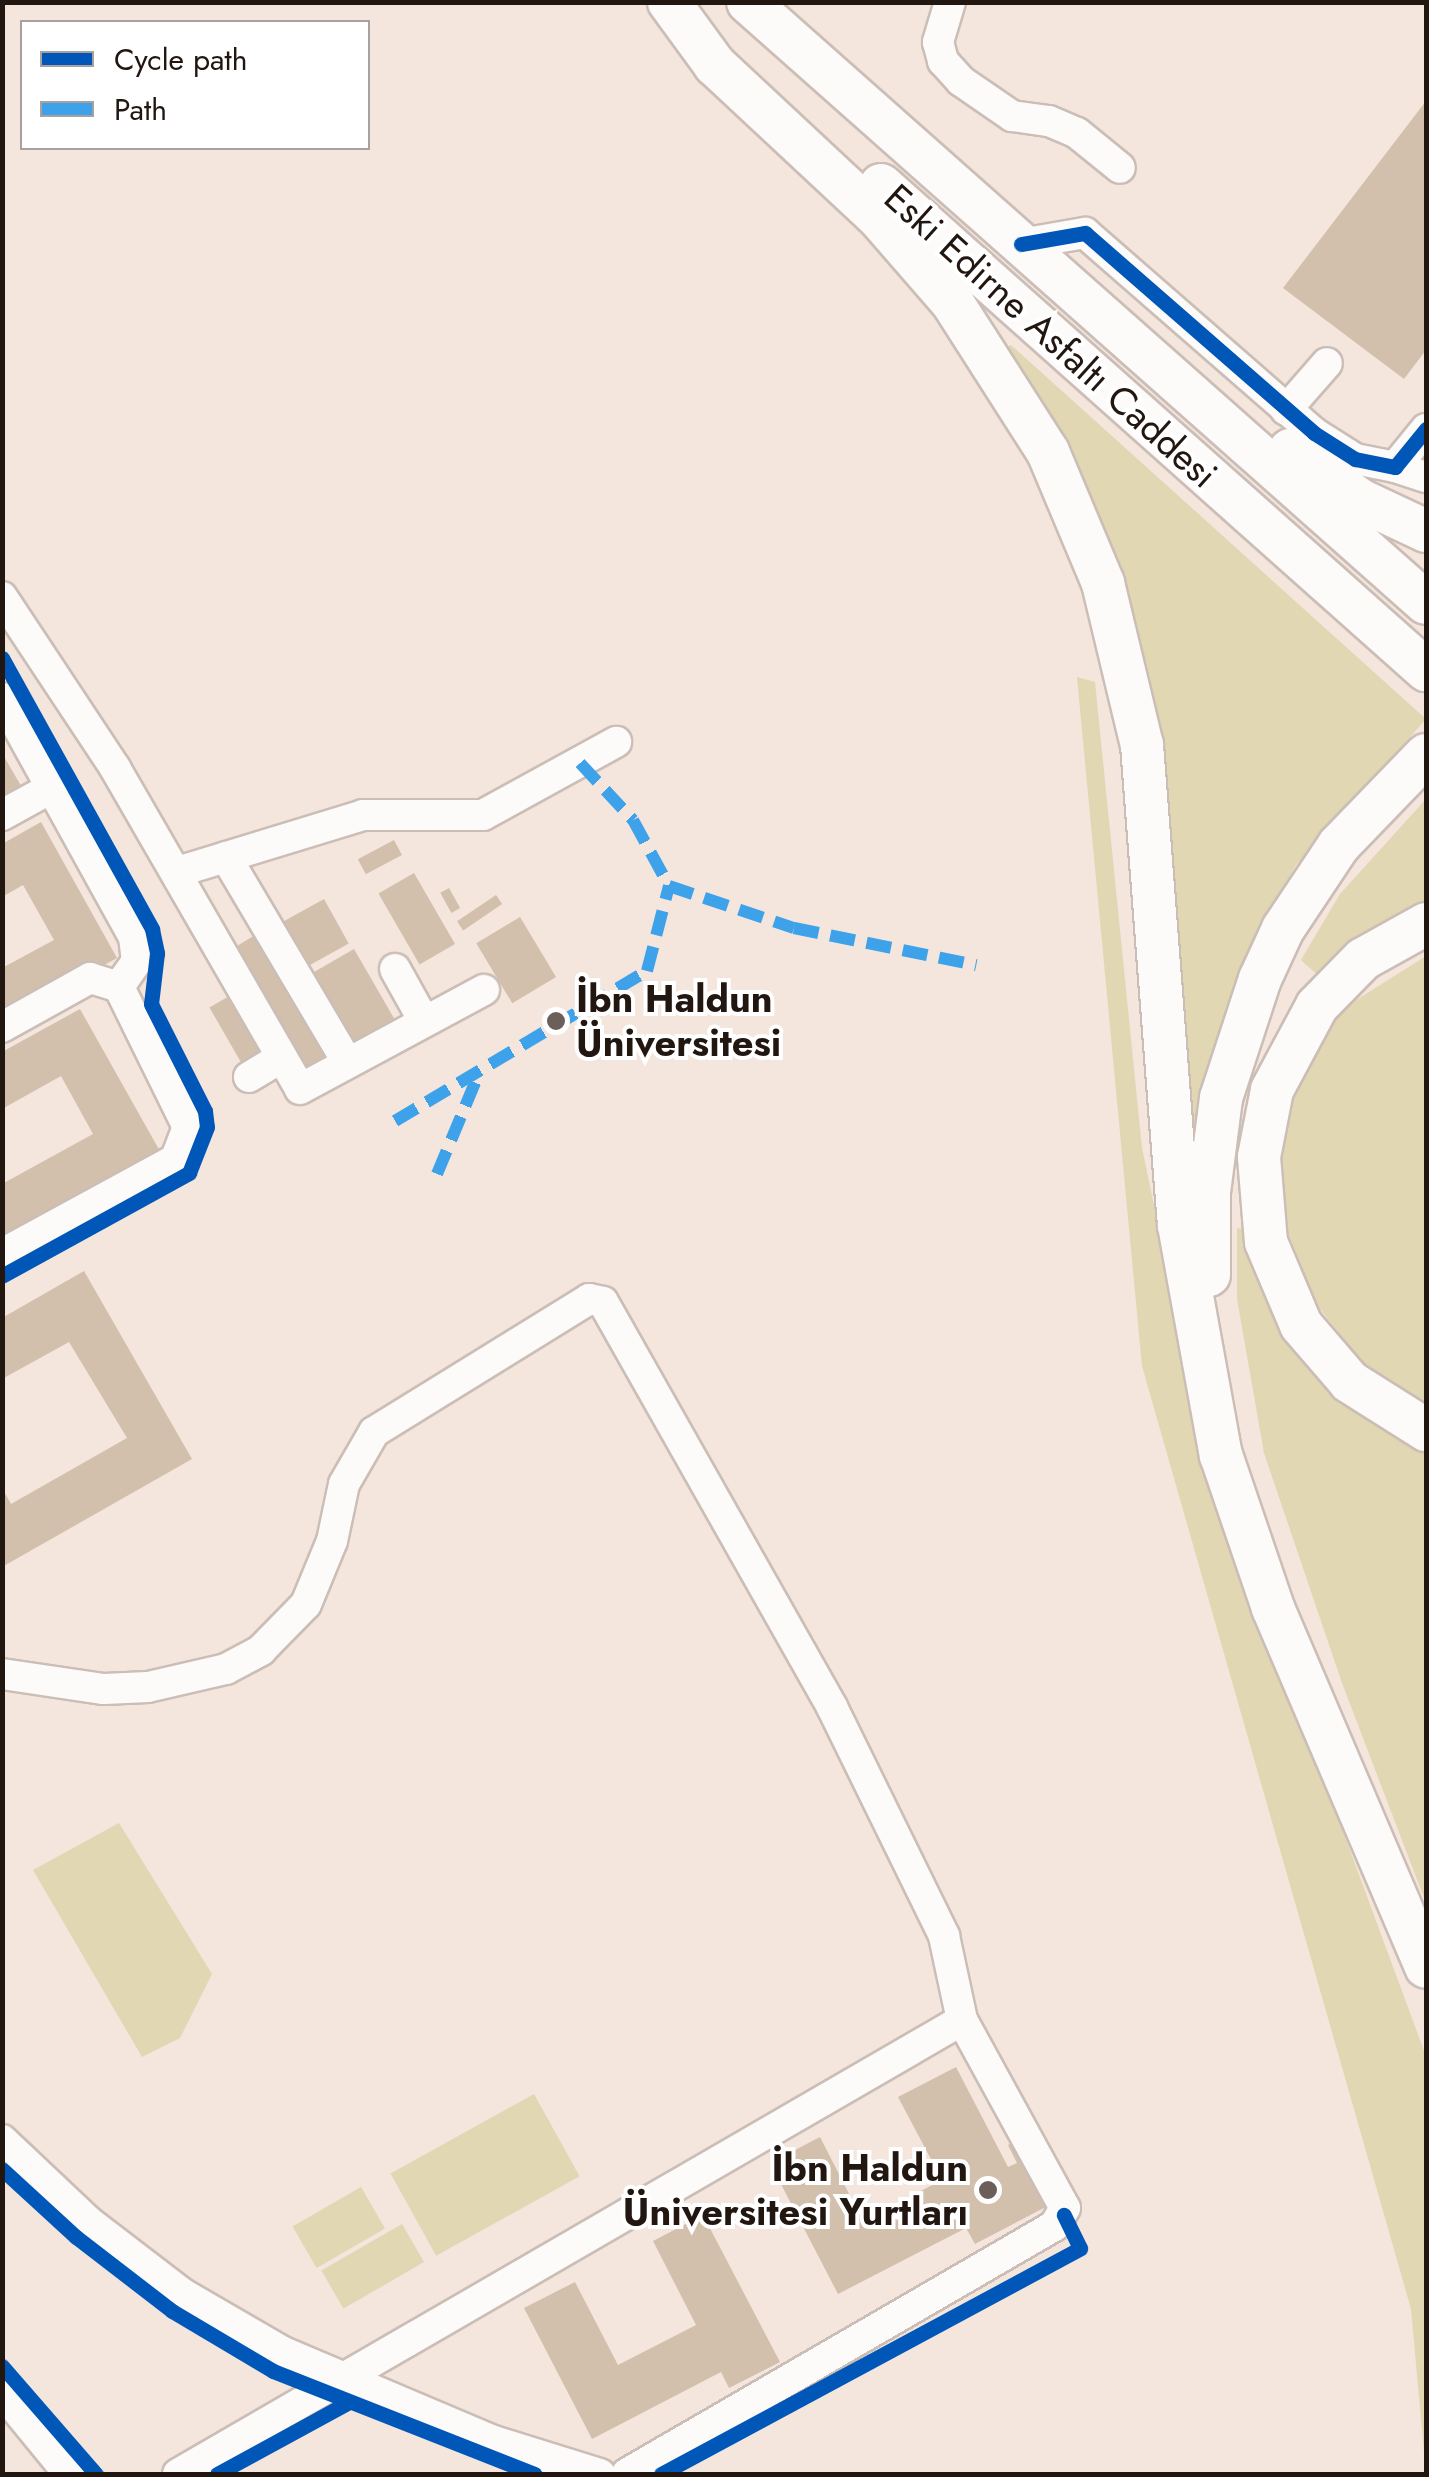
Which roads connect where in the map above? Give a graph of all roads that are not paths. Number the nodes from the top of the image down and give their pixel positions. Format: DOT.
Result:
graph roads {
  1 [pos="672,2"];
  2 [pos="748,2"];
  3 [pos="950,2"];
  4 [pos="1120,168"];
  5 [pos="1021,244"];
  6 [pos="1148,358"];
  7 [pos="1327,363"];
  8 [pos="1286,410"];
  9 [pos="1426,429"];
  10 [pos="1395,467"];
  11 [pos="1426,477"];
  12 [pos="1426,531"];
  13 [pos="2,596"];
  14 [pos="1426,603"];
  15 [pos="1424,667"];
  16 [pos="2,698"];
  17 [pos="616,742"];
  18 [pos="1426,755"];
  19 [pos="52,787"];
  20 [pos="2,815"];
  21 [pos="226,857"];
  22 [pos="178,872"];
  23 [pos="1426,924"];
  24 [pos="396,969"];
  25 [pos="119,987"];
  26 [pos="484,990"];
  27 [pos="424,1021"];
  28 [pos="2,1026"];
  29 [pos="281,1058"];
  30 [pos="348,1062"];
  31 [pos="249,1077"];
  32 [pos="2,1254"];
  33 [pos="1426,1430"];
  34 [pos="2,1674"];
  35 [pos="1426,1964"];
  36 [pos="962,2020"];
  37 [pos="2,2140"];
  38 [pos="342,2378"];
  39 [pos="2,2392"];
  40 [pos="69,2474"];
  41 [pos="178,2474"];
  42 [pos="600,2474"];
  43 [pos="627,2474"];
  1 -- 15 [label="highway, Eski Edirne Asfaltı Caddesi"];
  1 -- 35 [label="highway"];
  2 -- 5 [label="highway, Eski Edirne Asfaltı Caddesi"];
  3 -- 4 [label="street"];
  5 -- 6 [label="highway, Eski Edirne Asfaltı Caddesi"];
  5 -- 8 [label="street"];
  6 -- 12 [label="highway"];
  6 -- 14 [label="highway, Eski Edirne Asfaltı Caddesi"];
  7 -- 8 [label="street"];
  8 -- 10 [label="street"];
  9 -- 10 [label="street"];
  10 -- 11 [label="street"];
  13 -- 22 [label="street"];
  16 -- 19 [label="street"];
  17 -- 21 [label="street"];
  18 -- 35 [label="highway"];
  19 -- 20 [label="street"];
  19 -- 25 [label="street"];
  21 -- 22 [label="street"];
  21 -- 30 [label="street"];
  22 -- 29 [label="street"];
  23 -- 33 [label="highway"];
  24 -- 27 [label="street"];
  25 -- 28 [label="street"];
  25 -- 32 [label="street"];
  26 -- 27 [label="street"];
  27 -- 30 [label="street"];
  29 -- 30 [label="street"];
  29 -- 31 [label="street"];
  34 -- 36 [label="street"];
  36 -- 38 [label="street"];
  36 -- 43 [label="street"];
  37 -- 38 [label="street"];
  38 -- 41 [label="street"];
  38 -- 42 [label="street"];
  39 -- 40 [label="street"];
}
